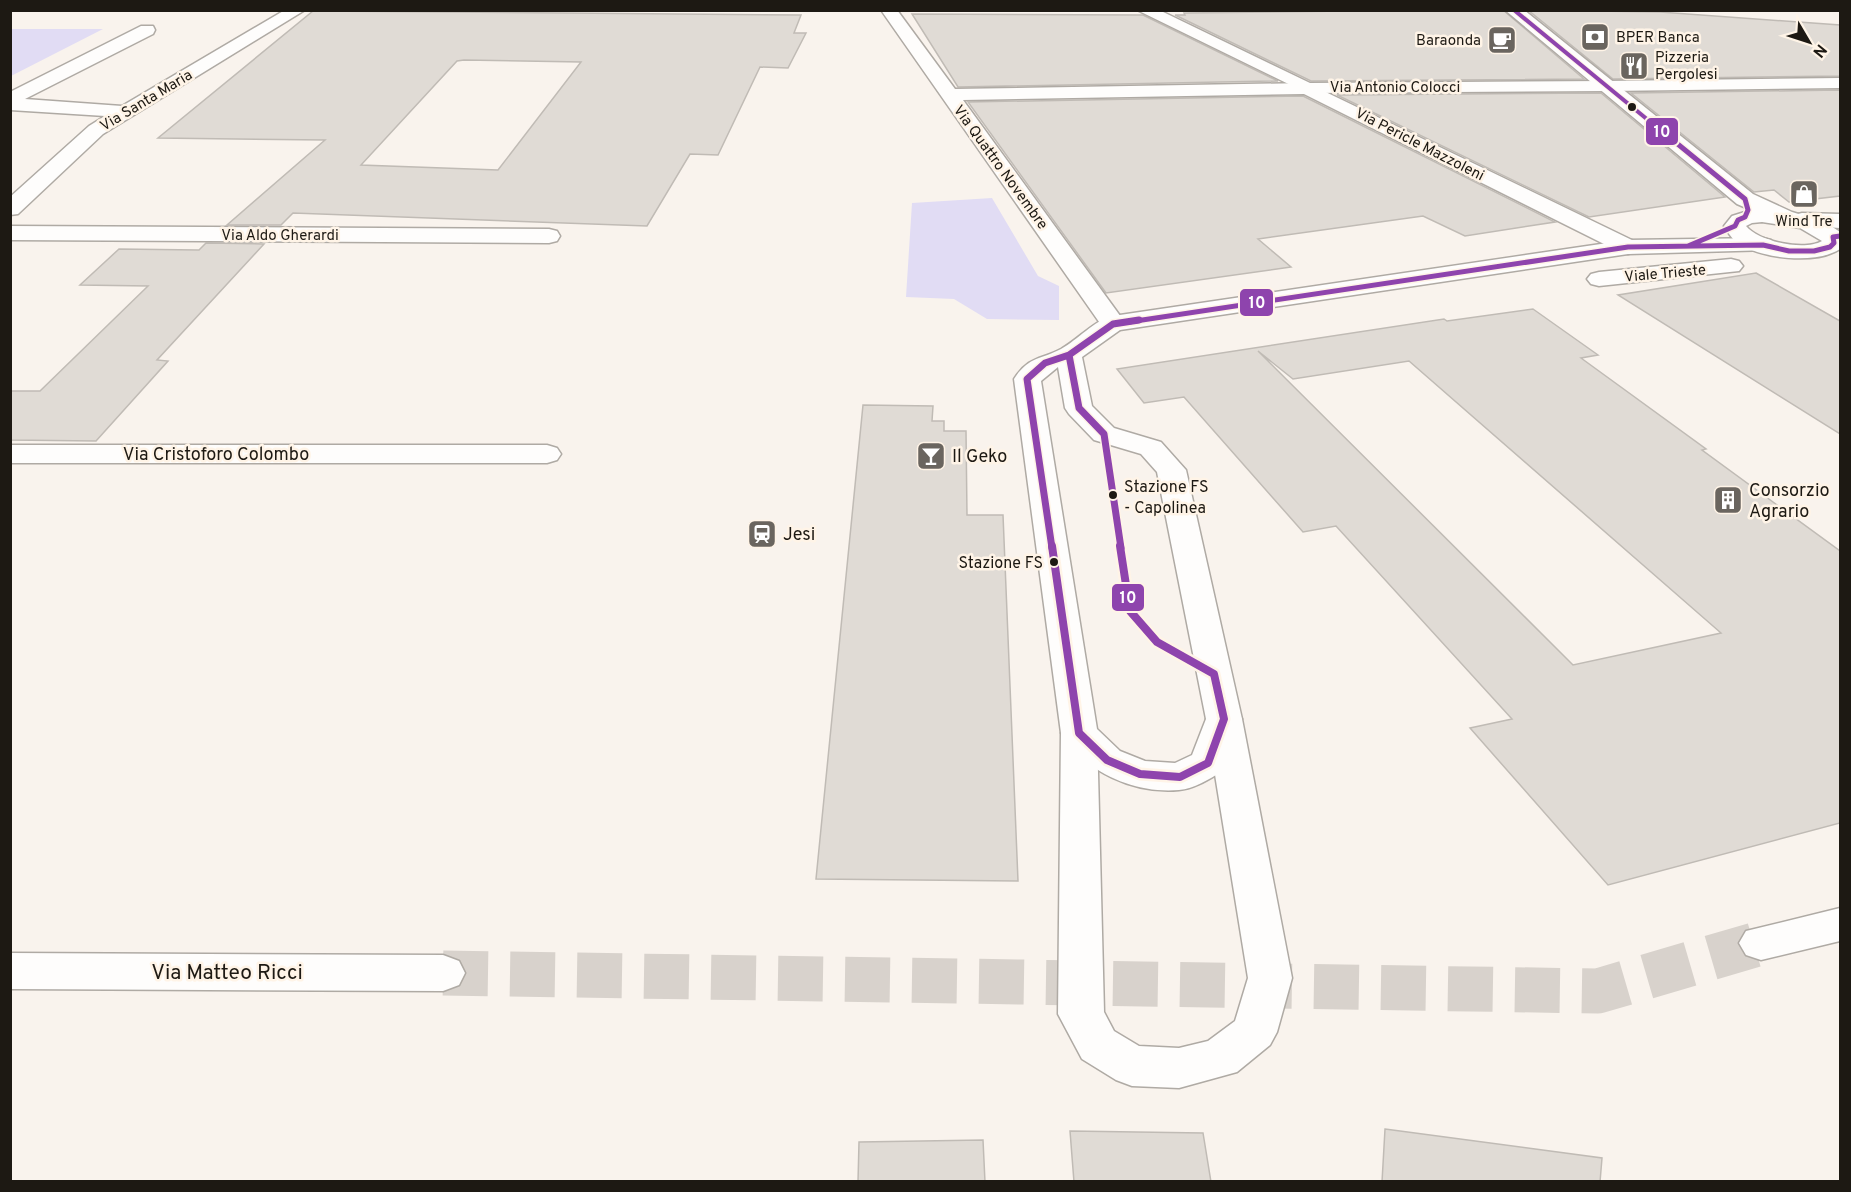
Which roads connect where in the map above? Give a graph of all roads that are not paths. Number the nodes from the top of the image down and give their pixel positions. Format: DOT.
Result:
graph roads {
  1 [pos="297,10"];
  2 [pos="889,10"];
  3 [pos="1145,10"];
  4 [pos="1514,10"];
  5 [pos="147,30"];
  6 [pos="1840,83"];
  7 [pos="1607,86"];
  8 [pos="1307,87"];
  9 [pos="949,95"];
  10 [pos="10,102"];
  11 [pos="124,112"];
  12 [pos="14,204"];
  13 [pos="1742,214"];
  14 [pos="10,233"];
  15 [pos="549,236"];
  16 [pos="1836,238"];
  17 [pos="1763,245"];
  18 [pos="1688,246"];
  19 [pos="1629,247"];
  20 [pos="1731,266"];
  21 [pos="1599,279"];
  22 [pos="1113,324"];
  23 [pos="1070,356"];
  24 [pos="10,454"];
  25 [pos="547,454"];
  26 [pos="1224,719"];
  27 [pos="1079,734"];
  28 [pos="1840,925"];
  29 [pos="1761,943"];
  30 [pos="10,970"];
  31 [pos="443,973"];
  1 -- 11 [label="street, Via Santa Maria"];
  2 -- 9 [label="street, Via Quattro Novembre"];
  3 -- 8 [label="street, Via Pericle Mazzoleni"];
  4 -- 7 [label="street"];
  5 -- 10 [label="street"];
  6 -- 7 [label="street, Via Antonio Colocci"];
  7 -- 8 [label="street, Via Antonio Colocci"];
  7 -- 13 [label="street"];
  8 -- 9 [label="street, Via Antonio Colocci"];
  8 -- 19 [label="street, Via Pericle Mazzoleni"];
  9 -- 22 [label="street, Via Quattro Novembre"];
  10 -- 11 [label="street"];
  11 -- 12 [label="street, Via Santa Maria"];
  13 -- 16 [label="street, Viale Trieste"];
  13 -- 17 [label="street, Viale Trieste"];
  13 -- 18 [label="street, Viale Trieste"];
  14 -- 15 [label="street, Via Aldo Gherardi"];
  16 -- 17 [label="street, Viale Trieste"];
  17 -- 18 [label="street, Viale Trieste"];
  18 -- 19 [label="street, Viale Trieste"];
  19 -- 22 [label="street, Viale Trieste"];
  20 -- 21 [label="street, Viale Trieste"];
  22 -- 23 [label="street, Viale Trieste"];
  23 -- 26 [label="street"];
  23 -- 27 [label="street, Viale Trieste"];
  24 -- 25 [label="street, Via Cristoforo Colombo"];
  26 -- 27 [label="street"];
  26 -- 27 [label="street"];
  28 -- 29 [label="street"];
  30 -- 31 [label="street, Via Matteo Ricci"];
}
